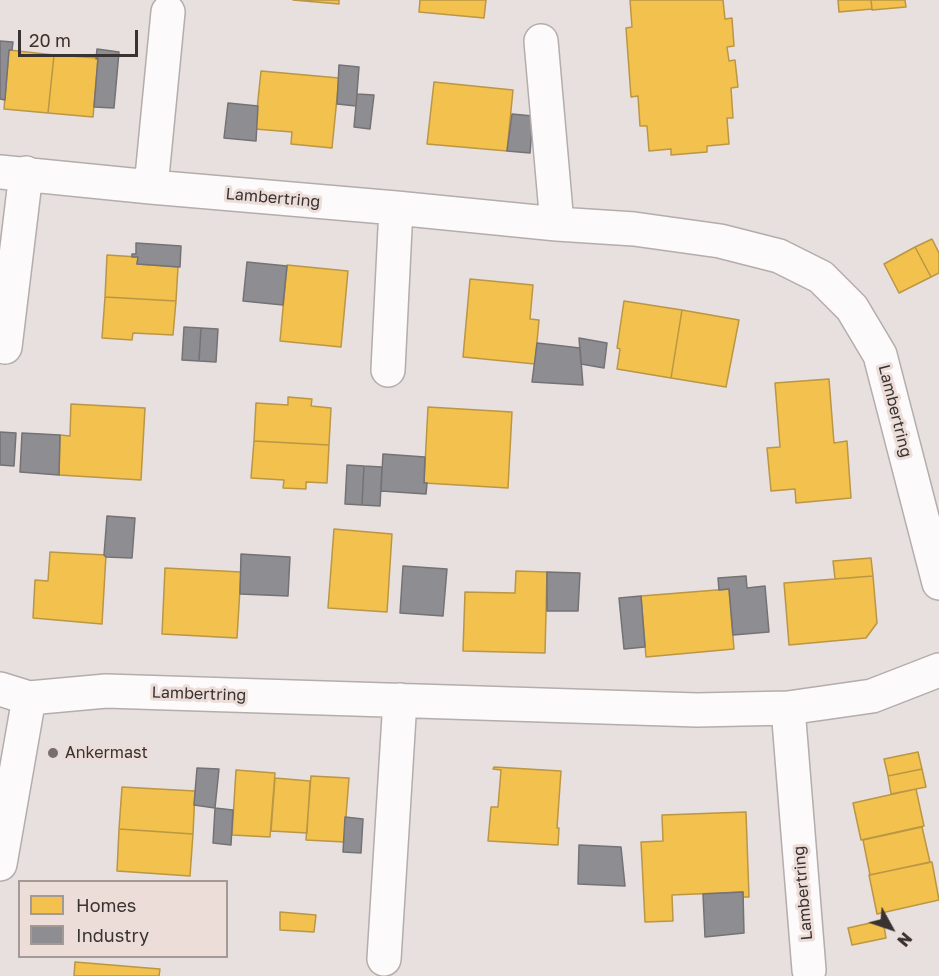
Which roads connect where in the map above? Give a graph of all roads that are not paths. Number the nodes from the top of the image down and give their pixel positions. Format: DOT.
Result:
graph roads {
  1 [pos="168,12"];
  2 [pos="541,41"];
  3 [pos="13,172"];
  4 [pos="151,187"];
  5 [pos="396,208"];
  6 [pos="557,224"];
  7 [pos="5,347"];
  8 [pos="388,370"];
  9 [pos="939,583"];
  10 [pos="939,670"];
  11 [pos="15,693"];
  12 [pos="400,700"];
  13 [pos="788,708"];
  14 [pos="0,864"];
  15 [pos="384,959"];
  16 [pos="809,970"];
  1 -- 4 [label="street"];
  2 -- 6 [label="street"];
  3 -- 4 [label="street, Lambertring"];
  3 -- 7 [label="street, Lambertring"];
  4 -- 5 [label="street, Lambertring"];
  5 -- 6 [label="street, Lambertring"];
  5 -- 8 [label="street"];
  6 -- 9 [label="street, Lambertring"];
  10 -- 13 [label="street, Lambertring"];
  11 -- 12 [label="street, Lambertring"];
  11 -- 14 [label="street"];
  12 -- 13 [label="street, Lambertring"];
  12 -- 15 [label="street"];
  13 -- 16 [label="street, Lambertring"];
}
